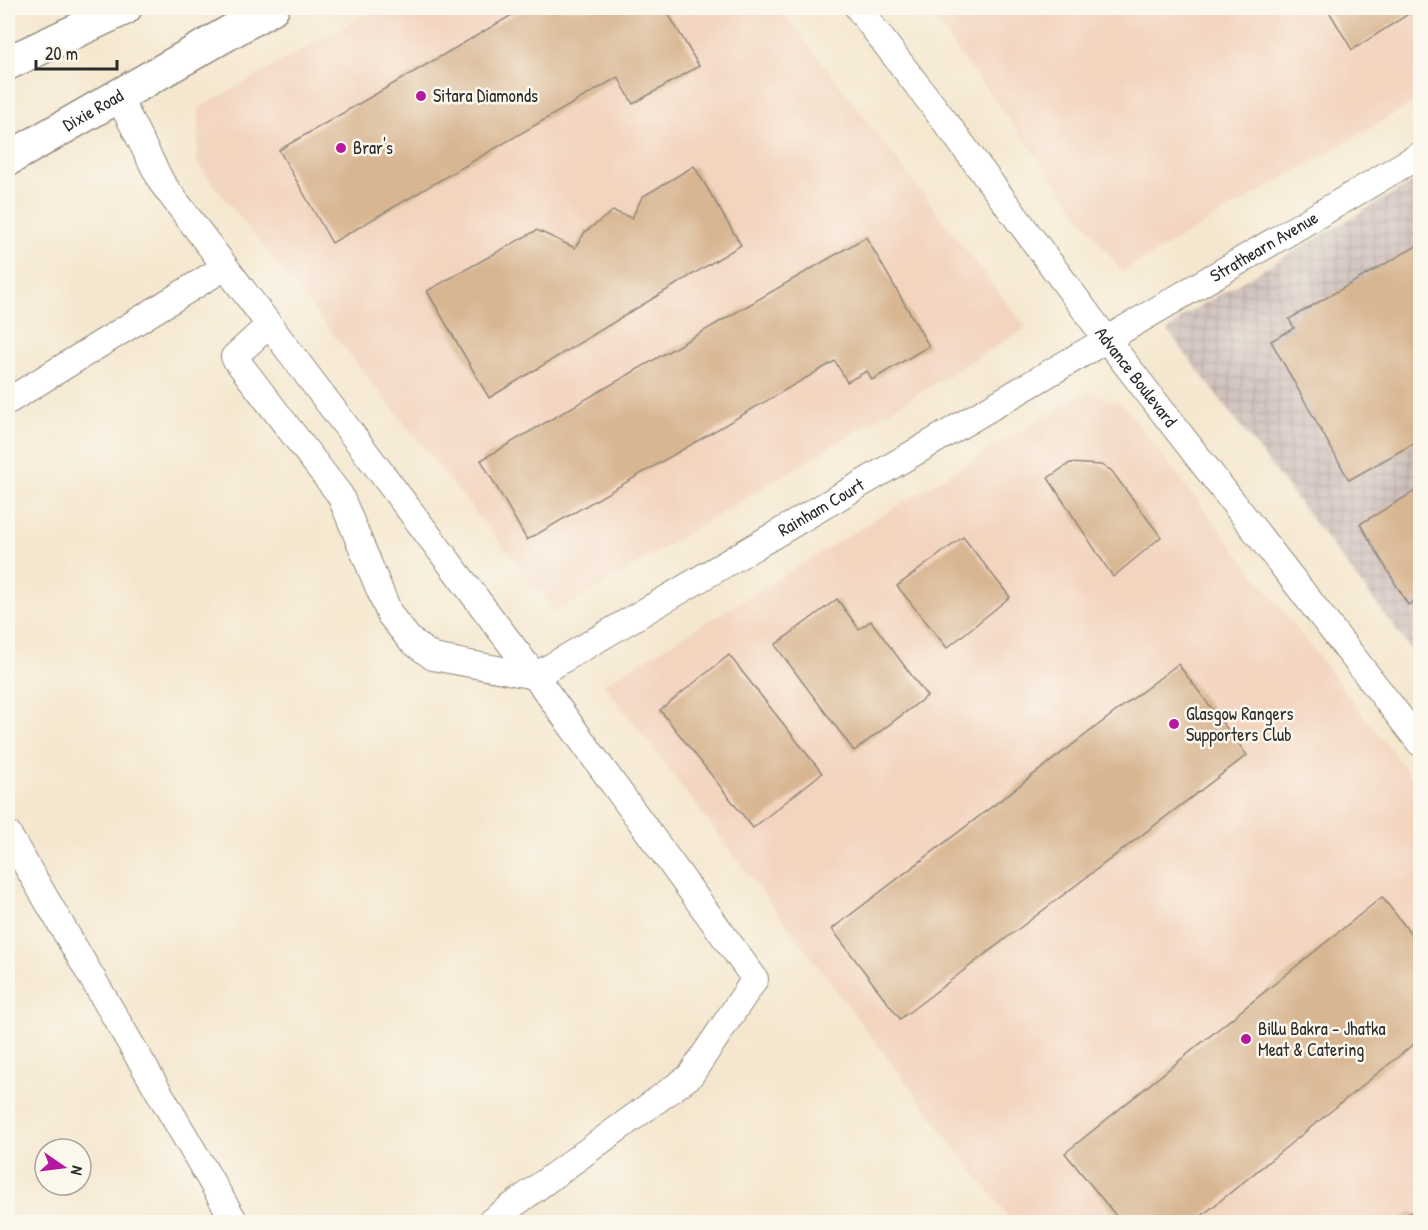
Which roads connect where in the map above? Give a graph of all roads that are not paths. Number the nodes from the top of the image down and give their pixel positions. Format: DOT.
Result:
graph roads {
  1 [pos="126,8"];
  2 [pos="272,8"];
  3 [pos="858,8"];
  4 [pos="8,63"];
  5 [pos="8,81"];
  6 [pos="118,96"];
  7 [pos="1420,155"];
  8 [pos="8,159"];
  9 [pos="225,267"];
  10 [pos="269,325"];
  11 [pos="1107,340"];
  12 [pos="8,401"];
  13 [pos="535,675"];
  14 [pos="1420,743"];
  15 [pos="8,834"];
  16 [pos="235,1222"];
  17 [pos="490,1222"];
  1 -- 4 [label="main road"];
  1 -- 5 [label="main road"];
  2 -- 6 [label="main road, Dixie Road"];
  3 -- 11 [label="street, Advance Boulevard"];
  6 -- 8 [label="main road, Dixie Road"];
  6 -- 9 [label="street"];
  7 -- 11 [label="street, Strathearn Avenue"];
  9 -- 10 [label="street"];
  9 -- 12 [label="street"];
  10 -- 13 [label="street"];
  10 -- 13 [label="street"];
  11 -- 13 [label="street, Rainham Court"];
  11 -- 14 [label="street, Advance Boulevard"];
  13 -- 17 [label="street"];
  15 -- 16 [label="street"];
}
